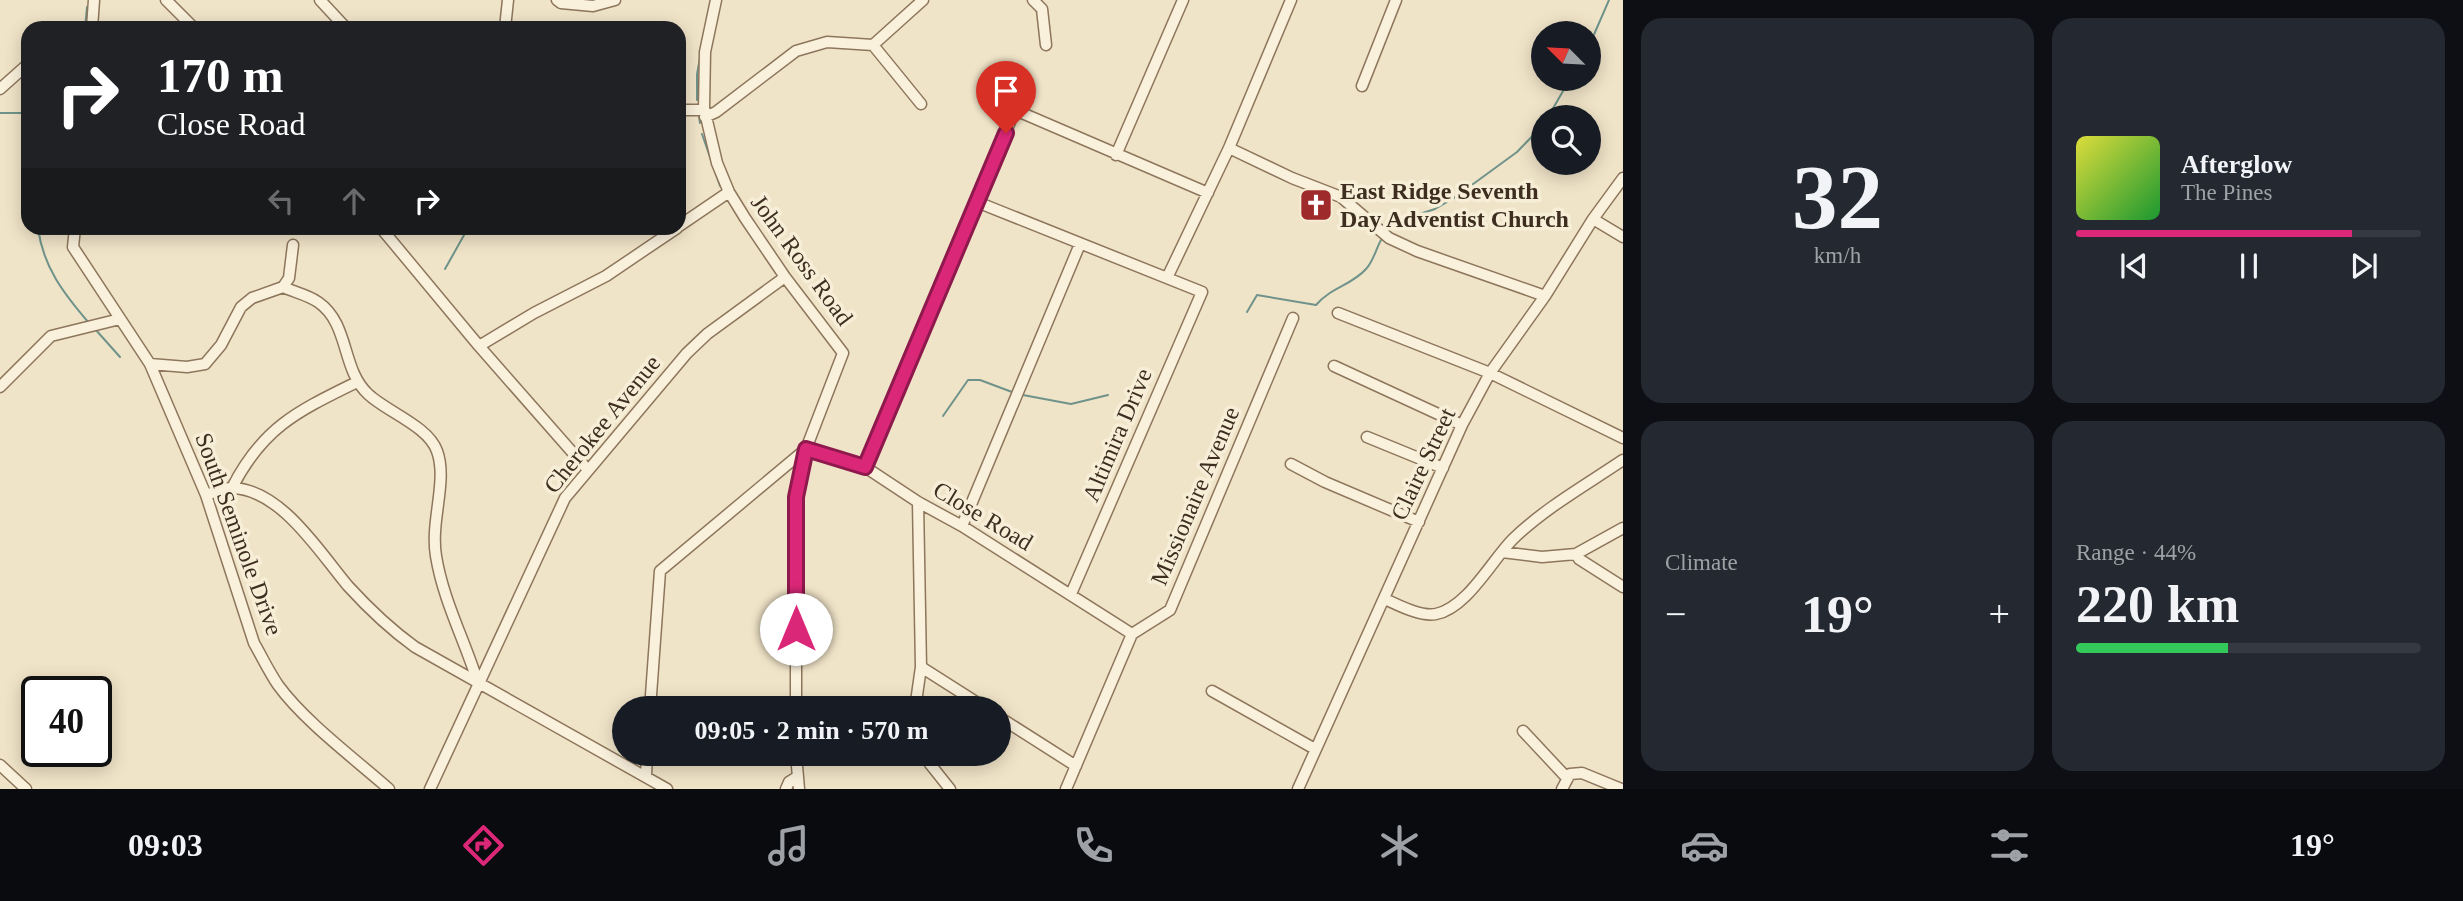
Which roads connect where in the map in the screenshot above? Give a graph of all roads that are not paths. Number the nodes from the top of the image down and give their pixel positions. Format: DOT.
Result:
graph roads {
  1 [pos="94,0"];
  2 [pos="166,0"];
  3 [pos="320,0"];
  4 [pos="508,0"];
  5 [pos="557,0"];
  6 [pos="615,0"];
  7 [pos="716,0"];
  8 [pos="923,0"];
  9 [pos="1033,0"];
  10 [pos="1183,0"];
  11 [pos="1291,0"];
  12 [pos="1395,0"];
  13 [pos="92,21"];
  14 [pos="187,21"];
  15 [pos="340,21"];
  16 [pos="506,21"];
  17 [pos="873,45"];
  18 [pos="1046,45"];
  19 [pos="21,70"];
  20 [pos="1362,86"];
  21 [pos="0,89"];
  22 [pos="921,104"];
  23 [pos="686,111"];
  24 [pos="705,114"];
  25 [pos="1229,148"];
  26 [pos="1116,155"];
  27 [pos="1623,178"];
  28 [pos="729,192"];
  29 [pos="1208,194"];
  30 [pos="977,202"];
  31 [pos="1593,219"];
  32 [pos="686,222"];
  33 [pos="74,235"];
  34 [pos="387,235"];
  35 [pos="666,235"];
  36 [pos="1623,237"];
  37 [pos="1080,244"];
  38 [pos="293,246"];
  39 [pos="785,277"];
  40 [pos="1167,278"];
  41 [pos="283,287"];
  42 [pos="1545,296"];
  43 [pos="1338,313"];
  44 [pos="1293,317"];
  45 [pos="120,319"];
  46 [pos="479,346"];
  47 [pos="150,364"];
  48 [pos="1334,366"];
  49 [pos="1490,373"];
  50 [pos="357,382"];
  51 [pos="0,387"];
  52 [pos="1462,425"];
  53 [pos="1367,437"];
  54 [pos="1623,438"];
  55 [pos="806,449"];
  56 [pos="1623,460"];
  57 [pos="1291,464"];
  58 [pos="865,467"];
  59 [pos="1443,468"];
  60 [pos="587,470"];
  61 [pos="232,488"];
  62 [pos="206,495"];
  63 [pos="918,502"];
  64 [pos="1419,522"];
  65 [pos="962,526"];
  66 [pos="1623,528"];
  67 [pos="1502,552"];
  68 [pos="1577,554"];
  69 [pos="1623,587"];
  70 [pos="1071,594"];
  71 [pos="1385,599"];
  72 [pos="1132,634"];
  73 [pos="921,667"];
  74 [pos="478,683"];
  75 [pos="1212,691"];
  76 [pos="651,696"];
  77 [pos="796,696"];
  78 [pos="917,696"];
  79 [pos="967,696"];
  80 [pos="1011,725"];
  81 [pos="1523,731"];
  82 [pos="1315,749"];
  83 [pos="0,765"];
  84 [pos="646,766"];
  85 [pos="797,766"];
  86 [pos="932,766"];
  87 [pos="1076,766"];
  88 [pos="646,776"];
  89 [pos="797,777"];
  90 [pos="1567,778"];
  91 [pos="26,789"];
  92 [pos="389,789"];
  93 [pos="430,789"];
  94 [pos="667,789"];
  95 [pos="786,789"];
  96 [pos="799,789"];
  97 [pos="950,789"];
  98 [pos="1066,789"];
  99 [pos="1298,789"];
  100 [pos="1562,789"];
  101 [pos="1621,789"];
  1 -- 13 [label="street"];
  2 -- 14 [label="street"];
  3 -- 15 [label="street"];
  4 -- 16 [label="street"];
  5 -- 6 [label="street"];
  7 -- 24 [label="street, John Ross Road"];
  8 -- 17 [label="street"];
  9 -- 18 [label="street"];
  10 -- 26 [label="street"];
  11 -- 25 [label="street"];
  12 -- 20 [label="street"];
  17 -- 22 [label="street"];
  17 -- 24 [label="street"];
  19 -- 21 [label="street"];
  23 -- 24 [label="street"];
  24 -- 28 [label="street, John Ross Road"];
  25 -- 29 [label="street"];
  25 -- 42 [label="street"];
  26 -- 29 [label="street"];
  26 -- 30 [label="street"];
  27 -- 31 [label="street, Claire Street"];
  28 -- 32 [label="street"];
  28 -- 39 [label="street, John Ross Road"];
  29 -- 40 [label="street"];
  30 -- 37 [label="street"];
  30 -- 58 [label="street"];
  31 -- 36 [label="street"];
  31 -- 42 [label="street, Claire Street"];
  33 -- 45 [label="street, South Seminole Drive"];
  34 -- 46 [label="street"];
  35 -- 46 [label="street"];
  37 -- 40 [label="street"];
  37 -- 65 [label="street"];
  38 -- 41 [label="street"];
  39 -- 55 [label="street, John Ross Road"];
  39 -- 60 [label="street, Cherokee Avenue"];
  40 -- 70 [label="street, Altimira Drive"];
  41 -- 47 [label="street"];
  41 -- 50 [label="street"];
  42 -- 49 [label="street, Claire Street"];
  43 -- 49 [label="street"];
  44 -- 72 [label="street, Missionaire Avenue"];
  45 -- 47 [label="street, South Seminole Drive"];
  45 -- 51 [label="street"];
  46 -- 60 [label="street"];
  47 -- 62 [label="street, South Seminole Drive"];
  48 -- 52 [label="street"];
  49 -- 52 [label="street, Claire Street"];
  49 -- 54 [label="street"];
  50 -- 61 [label="street"];
  50 -- 74 [label="street"];
  52 -- 59 [label="street, Claire Street"];
  53 -- 59 [label="street"];
  55 -- 58 [label="street, Close Road"];
  55 -- 76 [label="street"];
  55 -- 77 [label="street, John Ross Road"];
  56 -- 67 [label="street"];
  57 -- 64 [label="street"];
  58 -- 63 [label="street, Close Road"];
  59 -- 64 [label="street, Claire Street"];
  60 -- 74 [label="street, Cherokee Avenue"];
  61 -- 62 [label="street"];
  61 -- 74 [label="street"];
  62 -- 92 [label="street, South Seminole Drive"];
  63 -- 65 [label="street, Close Road"];
  63 -- 73 [label="street"];
  64 -- 71 [label="street, Claire Street"];
  65 -- 70 [label="street, Close Road"];
  66 -- 68 [label="street"];
  67 -- 68 [label="street"];
  67 -- 71 [label="street"];
  68 -- 69 [label="street"];
  70 -- 72 [label="street, Close Road"];
  71 -- 82 [label="street, Claire Street"];
  72 -- 87 [label="street"];
  73 -- 78 [label="street"];
  73 -- 79 [label="street"];
  74 -- 88 [label="street"];
  74 -- 93 [label="street, Cherokee Avenue"];
  75 -- 82 [label="street"];
  80 -- 87 [label="street"];
  81 -- 90 [label="street"];
  82 -- 99 [label="street, Claire Street"];
  83 -- 91 [label="street"];
  84 -- 88 [label="street"];
  85 -- 89 [label="street"];
  86 -- 97 [label="street"];
  87 -- 98 [label="street"];
  88 -- 94 [label="street"];
  89 -- 95 [label="street"];
  89 -- 96 [label="street"];
  90 -- 100 [label="street"];
  90 -- 101 [label="street"];
}
